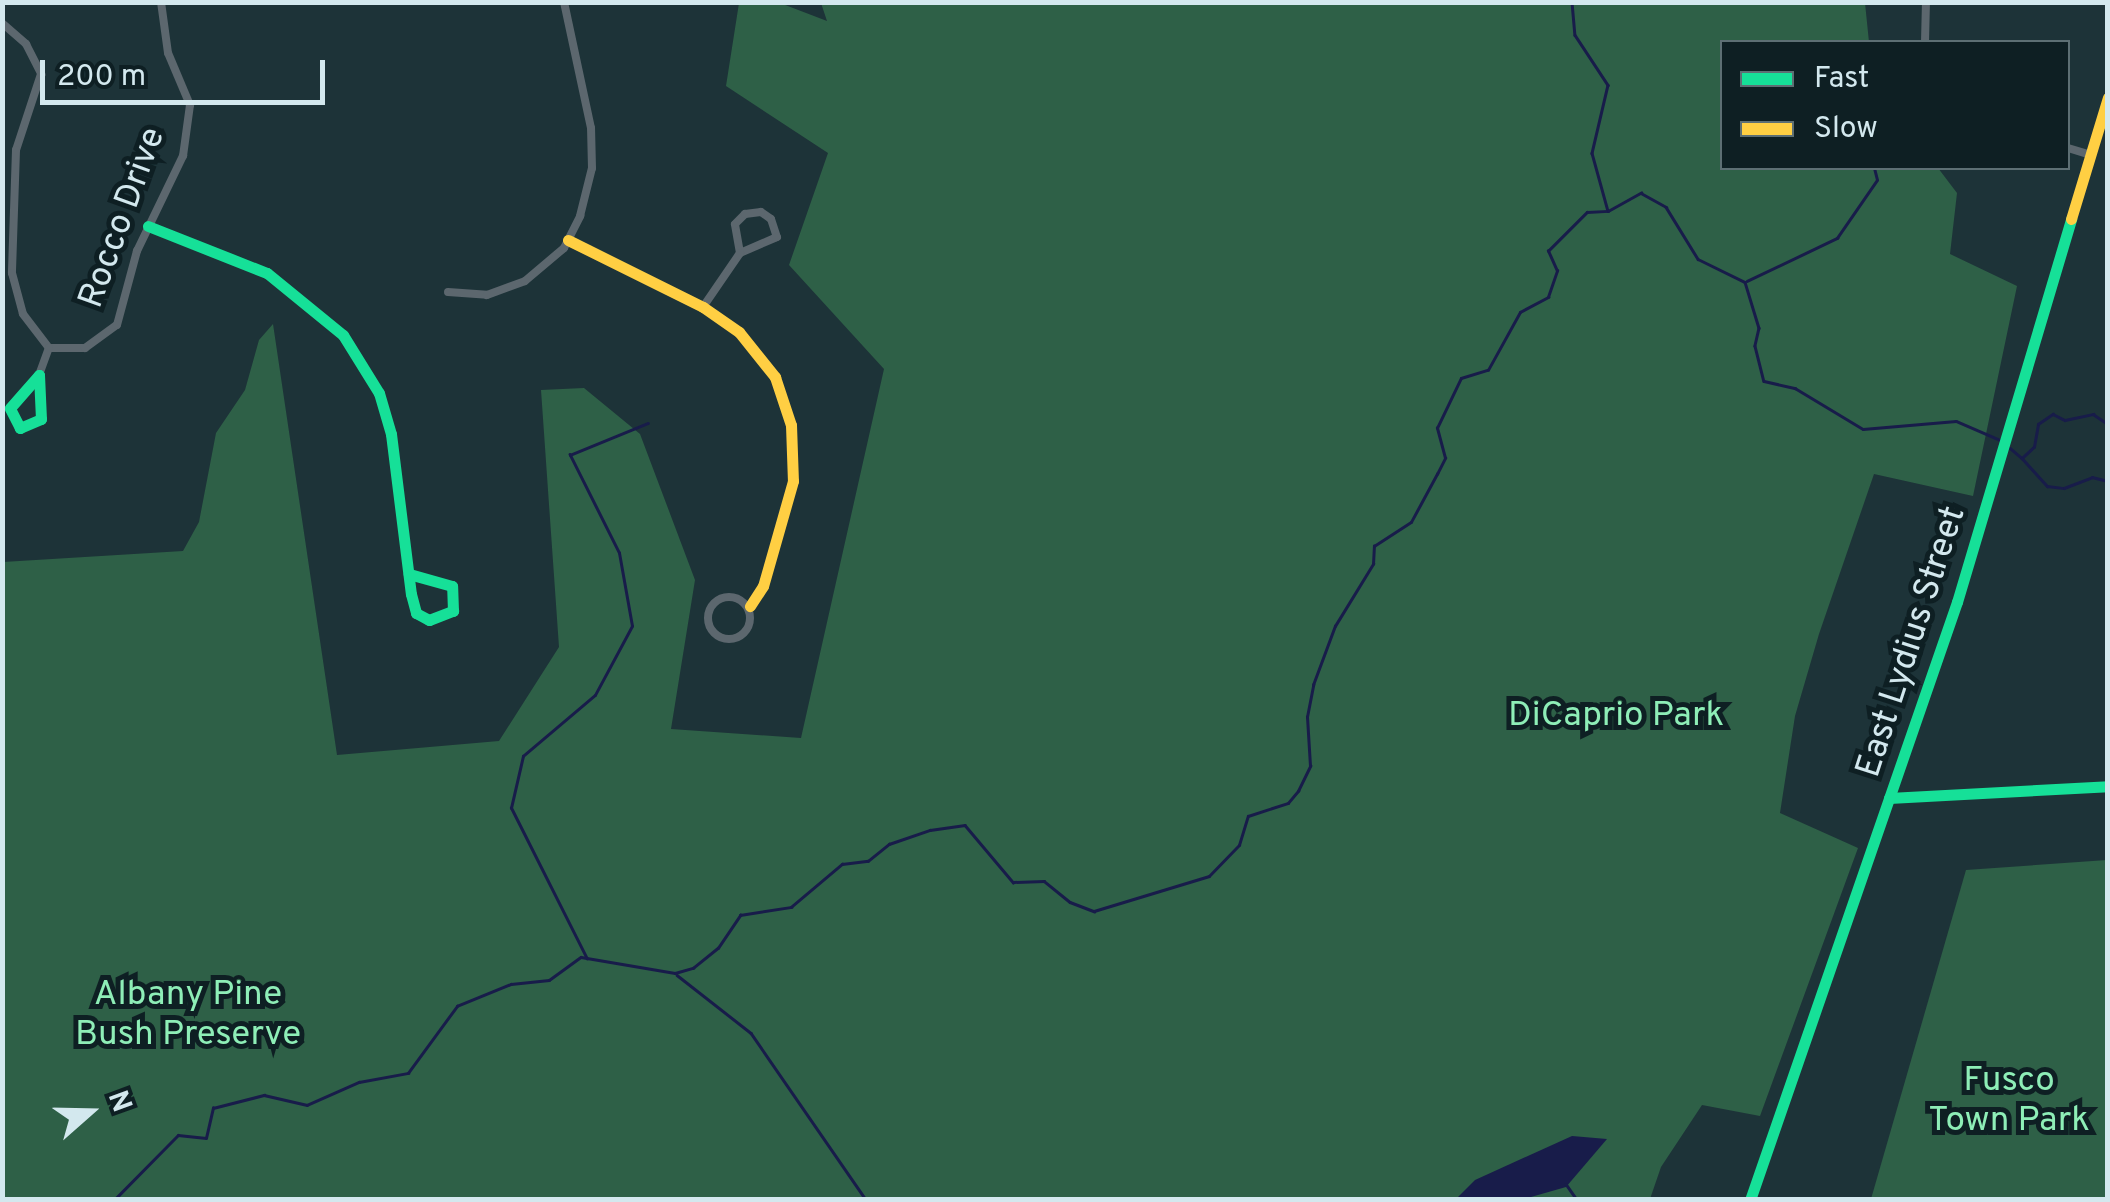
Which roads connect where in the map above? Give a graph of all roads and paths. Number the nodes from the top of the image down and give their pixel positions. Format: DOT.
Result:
graph roads {
  1 [pos="161,2"];
  2 [pos="564,2"];
  3 [pos="1926,2"];
  4 [pos="2,23"];
  5 [pos="1924,40"];
  6 [pos="2108,97"];
  7 [pos="2070,149"];
  8 [pos="2088,154"];
  9 [pos="148,226"];
  10 [pos="568,240"];
  11 [pos="740,253"];
  12 [pos="448,292"];
  13 [pos="703,307"];
  14 [pos="49,348"];
  15 [pos="39,375"];
  16 [pos="409,574"];
  17 [pos="750,606"];
  18 [pos="2108,786"];
  19 [pos="1888,798"];
  20 [pos="1750,1200"];
  1 -- 9 [label="street, Rocco Drive"];
  2 -- 10 [label="street"];
  3 -- 5 [label="street"];
  4 -- 14 [label="street"];
  6 -- 8 [label="street, East Lydius Street"];
  7 -- 8 [label="street"];
  8 -- 19 [label="street, East Lydius Street"];
  9 -- 14 [label="street, Rocco Drive"];
  9 -- 16 [label="street"];
  10 -- 12 [label="street"];
  10 -- 13 [label="street"];
  11 -- 11 [label="street"];
  11 -- 13 [label="street"];
  13 -- 17 [label="street"];
  14 -- 15 [label="street"];
  16 -- 16 [label="street"];
  17 -- 17 [label="street"];
  18 -- 19 [label="street"];
  19 -- 20 [label="street, East Lydius Street"];
}
